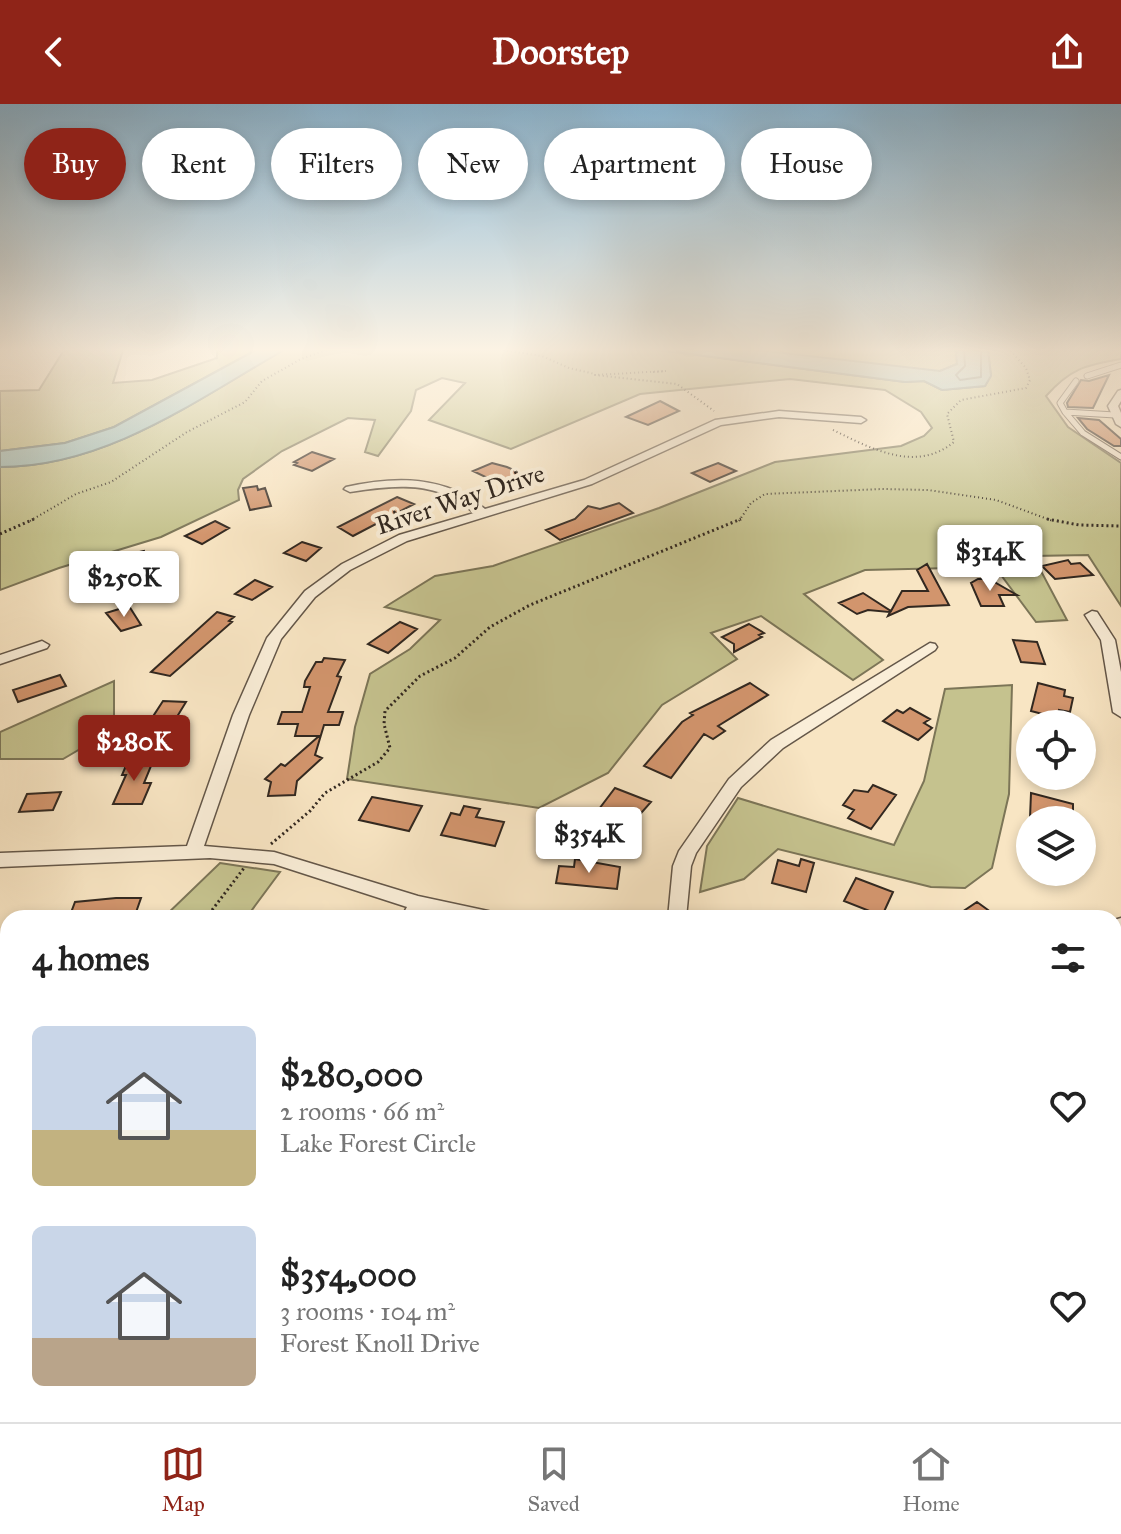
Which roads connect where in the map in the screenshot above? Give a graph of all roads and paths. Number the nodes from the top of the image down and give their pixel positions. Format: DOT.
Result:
graph roads {
  1 [pos="227,412"];
  2 [pos="714,412"];
  3 [pos="949,412"];
  4 [pos="1065,412"];
  5 [pos="1118,419"];
  6 [pos="726,420"];
  7 [pos="861,420"];
  8 [pos="827,427"];
  9 [pos="1121,457"];
  10 [pos="350,489"];
  11 [pos="483,514"];
  12 [pos="1121,526"];
  13 [pos="0,534"];
  14 [pos="1092,615"];
  15 [pos="42,645"];
  16 [pos="930,647"];
  17 [pos="0,660"];
  18 [pos="1121,712"];
  19 [pos="193,853"];
  20 [pos="257,856"];
  21 [pos="0,860"];
  22 [pos="212,910"];
  23 [pos="414,910"];
  24 [pos="678,910"];
  1 -- 13 [label="path"];
  2 -- 6 [label="path"];
  3 -- 8 [label="path"];
  4 -- 5 [label="lane"];
  4 -- 9 [label="lane"];
  6 -- 7 [label="street, River Way Drive"];
  6 -- 11 [label="street, River Way Drive"];
  10 -- 11 [label="street"];
  11 -- 19 [label="street, River Way Drive"];
  12 -- 20 [label="path"];
  14 -- 18 [label="street"];
  15 -- 17 [label="street"];
  16 -- 24 [label="street"];
  19 -- 20 [label="street"];
  19 -- 21 [label="street"];
  20 -- 22 [label="path"];
  20 -- 23 [label="street"];
}
